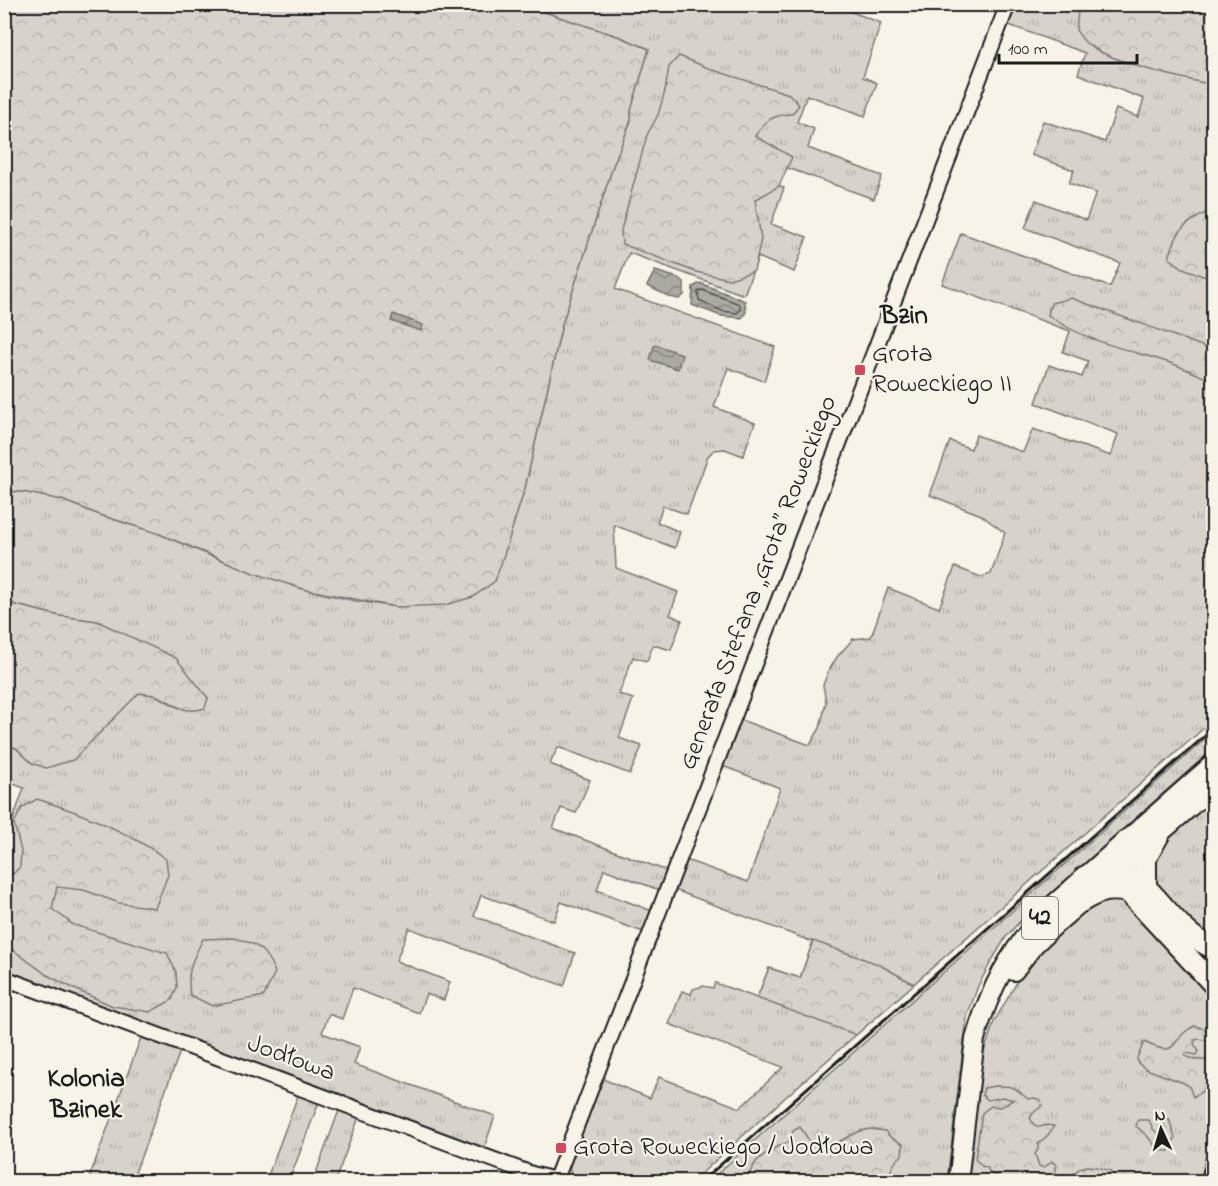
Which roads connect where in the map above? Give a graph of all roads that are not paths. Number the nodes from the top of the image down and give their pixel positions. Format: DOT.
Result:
graph roads {
  1 [pos="1008,4"];
  2 [pos="1214,763"];
  3 [pos="1214,786"];
  4 [pos="1160,833"];
  5 [pos="1127,840"];
  6 [pos="1117,870"];
  7 [pos="1084,877"];
  8 [pos="1137,890"];
  9 [pos="1081,902"];
  10 [pos="1214,948"];
  11 [pos="4,978"];
  12 [pos="1214,985"];
  13 [pos="968,1099"];
  14 [pos="1214,1174"];
  15 [pos="560,1180"];
  16 [pos="958,1182"];
  17 [pos="1212,1182"];
  1 -- 15 [label="street, Generała Stefana „Grota” Roweckiego"];
  2 -- 5 [label="main road, 42"];
  3 -- 4 [label="main road, 42"];
  4 -- 6 [label="main road, 42"];
  4 -- 8 [label="highway"];
  5 -- 6 [label="highway"];
  5 -- 7 [label="main road, 42"];
  6 -- 7 [label="highway"];
  6 -- 8 [label="highway"];
  6 -- 9 [label="main road, 42"];
  7 -- 13 [label="main road, 42"];
  8 -- 9 [label="highway"];
  8 -- 10 [label="highway"];
  8 -- 12 [label="highway"];
  9 -- 13 [label="main road, 42"];
  11 -- 15 [label="street, Jodłowa"];
  13 -- 16 [label="main road, 42"];
  14 -- 17 [label="highway"];
}
